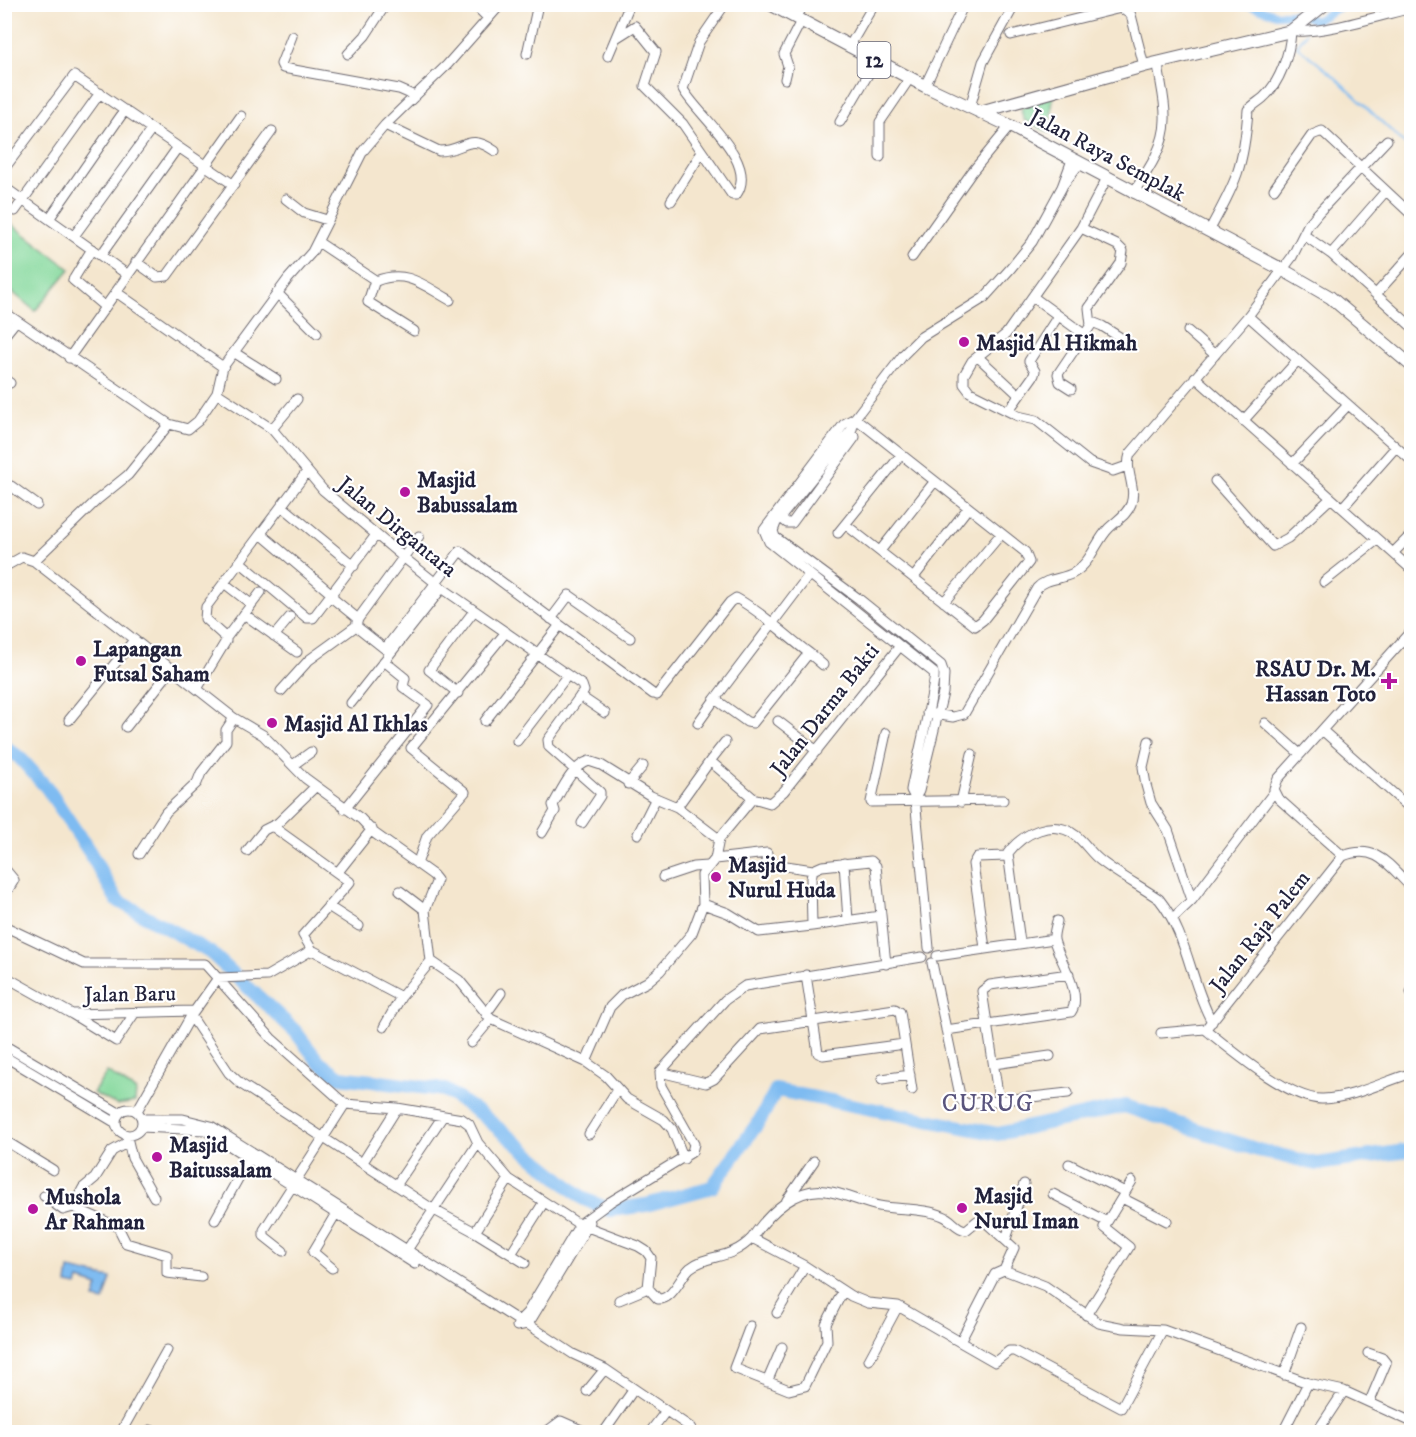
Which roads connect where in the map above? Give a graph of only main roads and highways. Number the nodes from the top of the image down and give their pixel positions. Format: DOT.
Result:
graph roads {
  1 [pos="770,4"];
  2 [pos="1321,8"];
  3 [pos="1015,100"];
  4 [pos="975,109"];
  5 [pos="1010,126"];
  6 [pos="1412,366"];
  1 -- 4 [label="main road, Jalan Raya Semplak / 12"];
  2 -- 3 [label="main road"];
  3 -- 4 [label="main road"];
  3 -- 5 [label="main road"];
  4 -- 5 [label="main road, Jalan Raya Semplak"];
  5 -- 6 [label="main road, Jalan Raya Semplak"];
}
